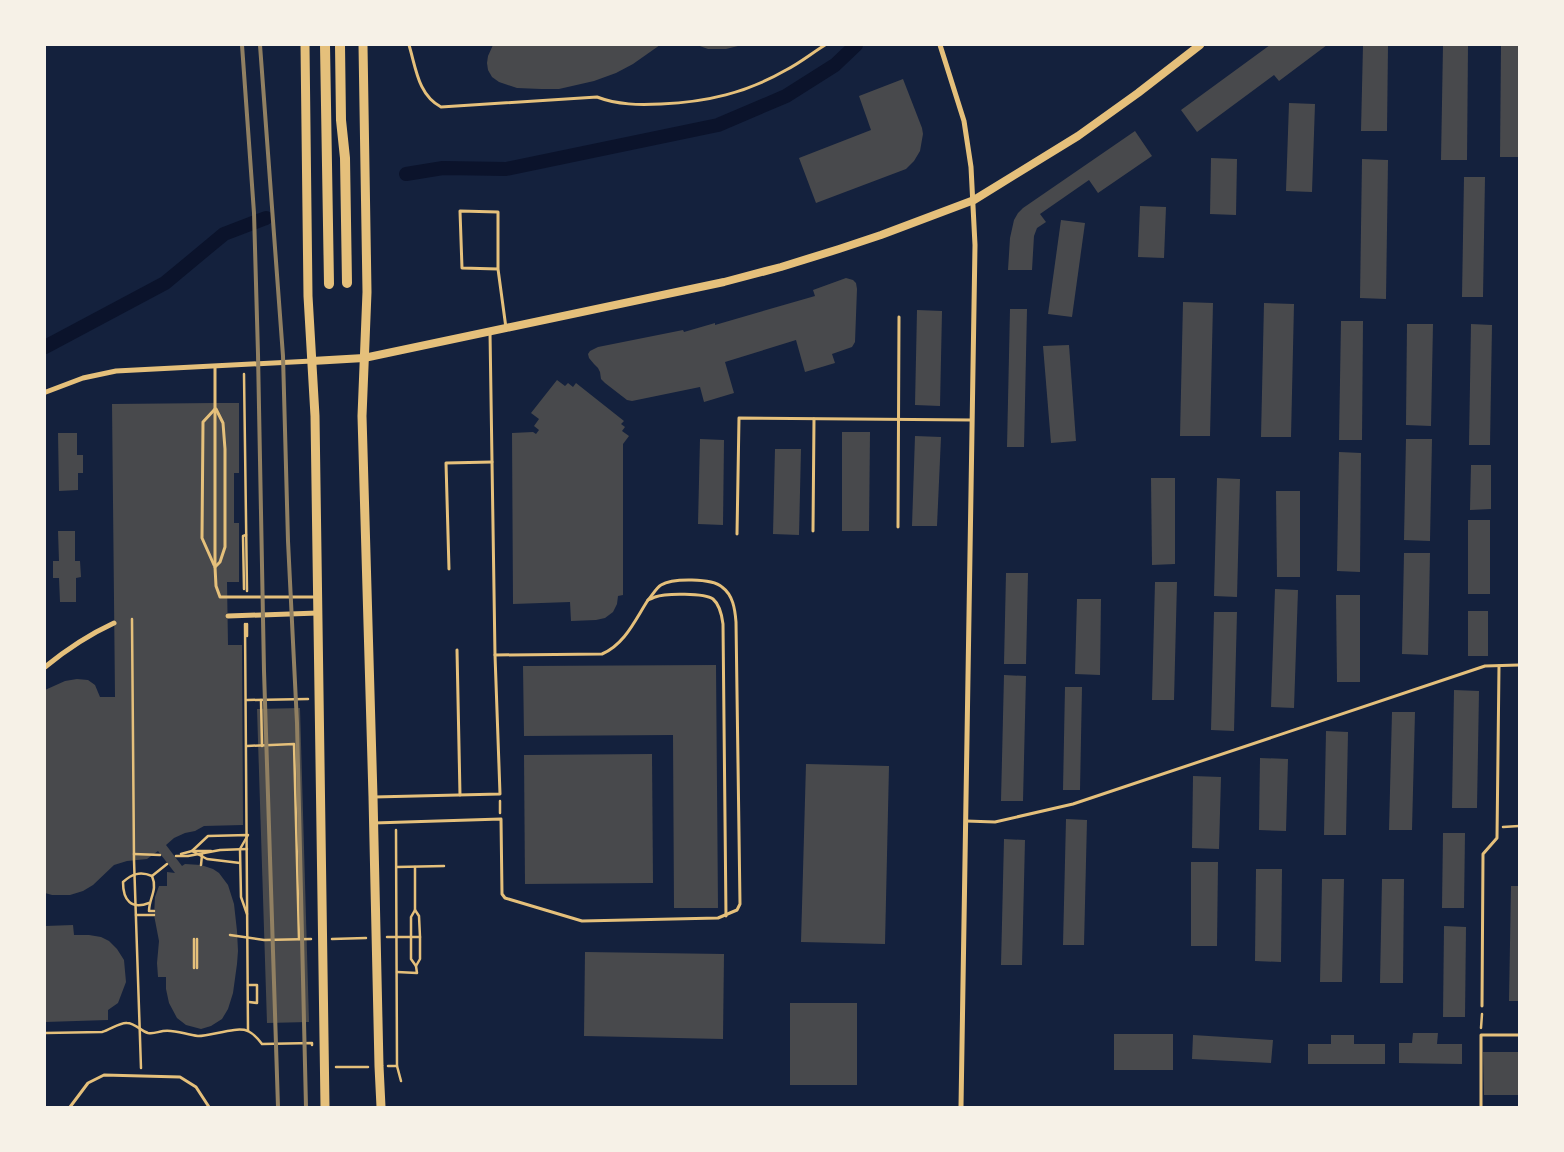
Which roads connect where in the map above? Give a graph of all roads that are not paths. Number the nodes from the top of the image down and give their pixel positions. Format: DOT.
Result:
graph roads {
  1 [pos="305,45"];
  2 [pos="325,45"];
  3 [pos="340,45"];
  4 [pos="363,45"];
  5 [pos="409,45"];
  6 [pos="825,45"];
  7 [pos="940,45"];
  8 [pos="1200,45"];
  9 [pos="974,200"];
  10 [pos="498,268"];
  11 [pos="347,283"];
  12 [pos="329,284"];
  13 [pos="899,317"];
  14 [pos="506,328"];
  15 [pos="490,332"];
  16 [pos="364,358"];
  17 [pos="312,361"];
  18 [pos="215,366"];
  19 [pos="46,392"];
  20 [pos="215,408"];
  21 [pos="814,419"];
  22 [pos="898,420"];
  23 [pos="972,420"];
  24 [pos="492,462"];
  25 [pos="898,527"];
  26 [pos="813,531"];
  27 [pos="738,534"];
  28 [pos="215,567"];
  29 [pos="449,569"];
  30 [pos="318,597"];
  31 [pos="648,600"];
  32 [pos="319,613"];
  33 [pos="228,616"];
  34 [pos="114,623"];
  35 [pos="457,650"];
  36 [pos="495,655"];
  37 [pos="1519,665"];
  38 [pos="1499,666"];
  39 [pos="45,667"];
  40 [pos="460,794"];
  41 [pos="373,797"];
  42 [pos="965,821"];
  43 [pos="374,823"];
  44 [pos="726,916"];
  45 [pos="1482,1006"];
  46 [pos="1519,1035"];
  47 [pos="70,1107"];
  48 [pos="209,1107"];
  49 [pos="326,1107"];
  50 [pos="381,1107"];
  51 [pos="961,1107"];
  52 [pos="1481,1107"];
  1 -- 17 [label="main road"];
  2 -- 12 [label="highway"];
  3 -- 11 [label="highway"];
  4 -- 16 [label="main road"];
  5 -- 6 [label="lane"];
  7 -- 9 [label="street"];
  8 -- 9 [label="street"];
  9 -- 14 [label="street"];
  9 -- 23 [label="street"];
  10 -- 10 [label="lane"];
  10 -- 14 [label="lane"];
  13 -- 22 [label="lane"];
  14 -- 15 [label="street"];
  15 -- 16 [label="street"];
  15 -- 24 [label="lane"];
  16 -- 17 [label="street"];
  16 -- 41 [label="main road"];
  17 -- 18 [label="street"];
  17 -- 30 [label="main road"];
  18 -- 19 [label="street"];
  18 -- 20 [label="lane"];
  20 -- 28 [label="lane"];
  20 -- 28 [label="lane"];
  20 -- 28 [label="lane"];
  21 -- 22 [label="lane"];
  21 -- 26 [label="lane"];
  21 -- 27 [label="lane"];
  22 -- 23 [label="lane"];
  22 -- 25 [label="lane"];
  23 -- 42 [label="street"];
  24 -- 29 [label="lane"];
  24 -- 36 [label="lane"];
  28 -- 30 [label="lane"];
  30 -- 32 [label="main road"];
  31 -- 36 [label="lane"];
  31 -- 44 [label="lane"];
  31 -- 44 [label="lane"];
  32 -- 33 [label="street"];
  32 -- 49 [label="main road"];
  34 -- 39 [label="street"];
  35 -- 40 [label="lane"];
  36 -- 40 [label="lane"];
  37 -- 38 [label="lane"];
  38 -- 42 [label="lane"];
  38 -- 45 [label="lane"];
  40 -- 41 [label="lane"];
  41 -- 43 [label="main road"];
  42 -- 51 [label="street"];
  43 -- 44 [label="lane"];
  43 -- 50 [label="main road"];
  46 -- 52 [label="lane"];
  47 -- 48 [label="lane"];
}
